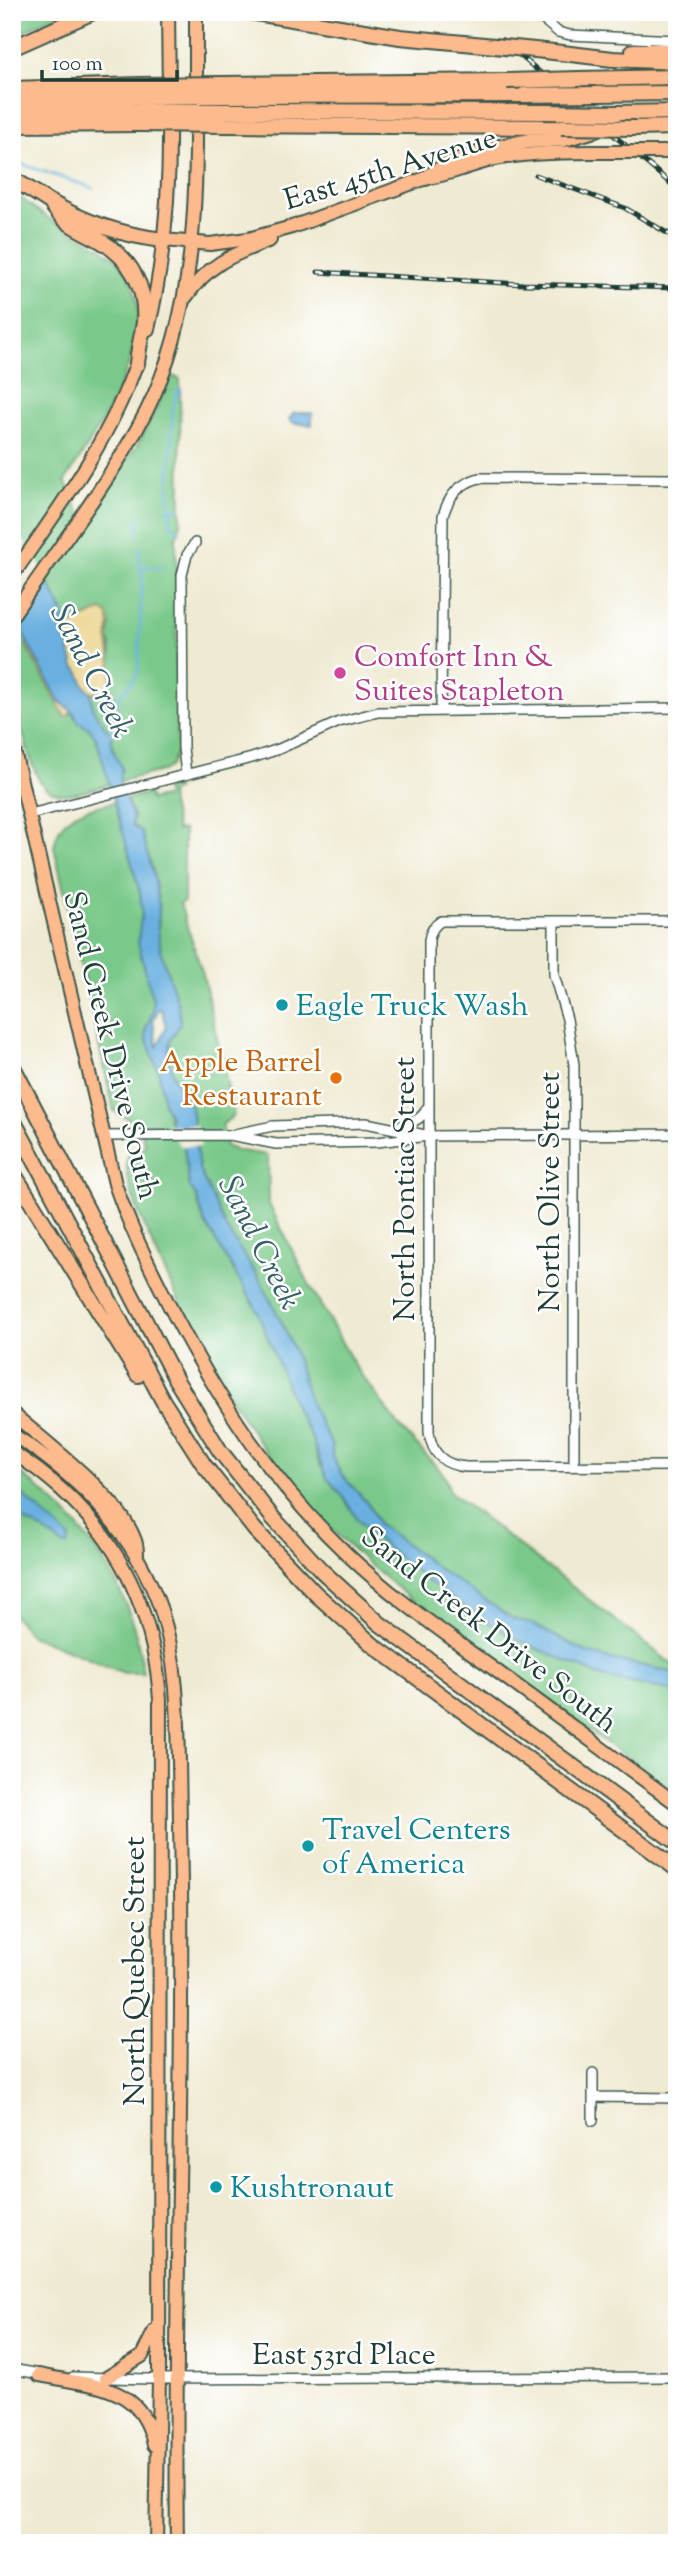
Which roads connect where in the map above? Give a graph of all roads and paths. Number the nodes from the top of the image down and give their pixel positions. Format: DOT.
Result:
graph roads {
  1 [pos="103,12"];
  2 [pos="168,12"];
  3 [pos="196,12"];
  4 [pos="250,12"];
  5 [pos="294,12"];
  6 [pos="534,12"];
  7 [pos="89,14"];
  8 [pos="320,25"];
  9 [pos="677,40"];
  10 [pos="12,48"];
  11 [pos="545,51"];
  12 [pos="677,51"];
  13 [pos="677,62"];
  14 [pos="677,77"];
  15 [pos="12,89"];
  16 [pos="677,93"];
  17 [pos="12,100"];
  18 [pos="140,104"];
  19 [pos="224,104"];
  20 [pos="12,112"];
  21 [pos="677,113"];
  22 [pos="12,125"];
  23 [pos="677,127"];
  24 [pos="566,132"];
  25 [pos="677,152"];
  26 [pos="426,178"];
  27 [pos="12,179"];
  28 [pos="50,202"];
  29 [pos="292,227"];
  30 [pos="163,240"];
  31 [pos="192,244"];
  32 [pos="184,300"];
  33 [pos="137,364"];
  34 [pos="677,479"];
  35 [pos="195,543"];
  36 [pos="12,576"];
  37 [pos="12,616"];
  38 [pos="677,708"];
  39 [pos="441,711"];
  40 [pos="12,742"];
  41 [pos="187,774"];
  42 [pos="30,814"];
  43 [pos="554,921"];
  44 [pos="677,921"];
  45 [pos="12,1065"];
  46 [pos="428,1104"];
  47 [pos="12,1118"];
  48 [pos="393,1127"];
  49 [pos="230,1135"];
  50 [pos="574,1135"];
  51 [pos="677,1135"];
  52 [pos="103,1136"];
  53 [pos="428,1136"];
  54 [pos="12,1171"];
  55 [pos="12,1413"];
  56 [pos="180,1429"];
  57 [pos="12,1434"];
  58 [pos="12,1451"];
  59 [pos="574,1466"];
  60 [pos="677,1466"];
  61 [pos="139,1561"];
  62 [pos="677,1804"];
  63 [pos="677,1843"];
  64 [pos="677,1869"];
  65 [pos="593,2073"];
  66 [pos="593,2097"];
  67 [pos="677,2098"];
  68 [pos="593,2121"];
  69 [pos="159,2319"];
  70 [pos="12,2369"];
  71 [pos="39,2375"];
  72 [pos="677,2377"];
  73 [pos="106,2378"];
  74 [pos="159,2379"];
  75 [pos="177,2379"];
  76 [pos="158,2470"];
  77 [pos="156,2543"];
  78 [pos="177,2543"];
  1 -- 7 [label="highway"];
  2 -- 30 [label="main road"];
  3 -- 31 [label="main road"];
  4 -- 8 [label="highway"];
  5 -- 8 [label="highway"];
  6 -- 9 [label="street"];
  7 -- 10 [label="highway"];
  8 -- 11 [label="highway, bridge"];
  11 -- 12 [label="highway"];
  11 -- 13 [label="highway"];
  14 -- 19 [label="highway, bridge"];
  15 -- 18 [label="highway"];
  16 -- 19 [label="highway, bridge"];
  17 -- 18 [label="highway"];
  18 -- 19 [label="highway, bridge"];
  18 -- 19 [label="highway, bridge"];
  18 -- 20 [label="highway"];
  18 -- 22 [label="highway"];
  19 -- 21 [label="highway, bridge"];
  19 -- 24 [label="highway"];
  23 -- 24 [label="highway, bridge"];
  24 -- 26 [label="highway"];
  25 -- 26 [label="main road, East 45th Avenue, bridge"];
  26 -- 29 [label="main road, East 45th Avenue"];
  27 -- 28 [label="highway"];
  28 -- 30 [label="highway"];
  28 -- 33 [label="highway"];
  29 -- 31 [label="main road, East 45th Avenue"];
  29 -- 32 [label="main road"];
  30 -- 31 [label="main road, East 45th Avenue"];
  30 -- 33 [label="main road"];
  31 -- 32 [label="main road"];
  32 -- 37 [label="main road"];
  33 -- 36 [label="main road"];
  34 -- 39 [label="street"];
  35 -- 41 [label="street"];
  38 -- 39 [label="street"];
  39 -- 41 [label="street"];
  40 -- 42 [label="main road, Sand Creek Drive South"];
  41 -- 42 [label="street"];
  42 -- 52 [label="main road, Sand Creek Drive South"];
  43 -- 44 [label="street"];
  43 -- 46 [label="street, North Pontiac Street"];
  43 -- 50 [label="street, North Olive Street"];
  45 -- 63 [label="highway"];
  46 -- 48 [label="street"];
  46 -- 53 [label="street, North Pontiac Street"];
  47 -- 56 [label="highway"];
  48 -- 49 [label="street"];
  48 -- 53 [label="street"];
  49 -- 52 [label="street"];
  49 -- 53 [label="street"];
  50 -- 51 [label="street"];
  50 -- 53 [label="street"];
  50 -- 59 [label="street, North Olive Street"];
  52 -- 62 [label="main road, Sand Creek Drive South"];
  53 -- 59 [label="street, North Pontiac Street"];
  54 -- 56 [label="highway"];
  55 -- 61 [label="main road"];
  56 -- 64 [label="highway"];
  57 -- 61 [label="main road"];
  58 -- 69 [label="main road, North Quebec Street"];
  59 -- 60 [label="street"];
  61 -- 75 [label="main road, North Quebec Street"];
  65 -- 66 [label="street"];
  66 -- 67 [label="street"];
  66 -- 68 [label="street"];
  69 -- 73 [label="main road"];
  69 -- 74 [label="main road, North Quebec Street"];
  70 -- 71 [label="street, East 53rd Place"];
  71 -- 73 [label="street, East 53rd Place"];
  71 -- 76 [label="main road"];
  72 -- 75 [label="street, East 53rd Place"];
  73 -- 74 [label="street, East 53rd Place"];
  74 -- 75 [label="street, East 53rd Place"];
  74 -- 76 [label="main road, North Quebec Street"];
  75 -- 78 [label="main road, North Quebec Street"];
  76 -- 77 [label="main road, North Quebec Street"];
}
